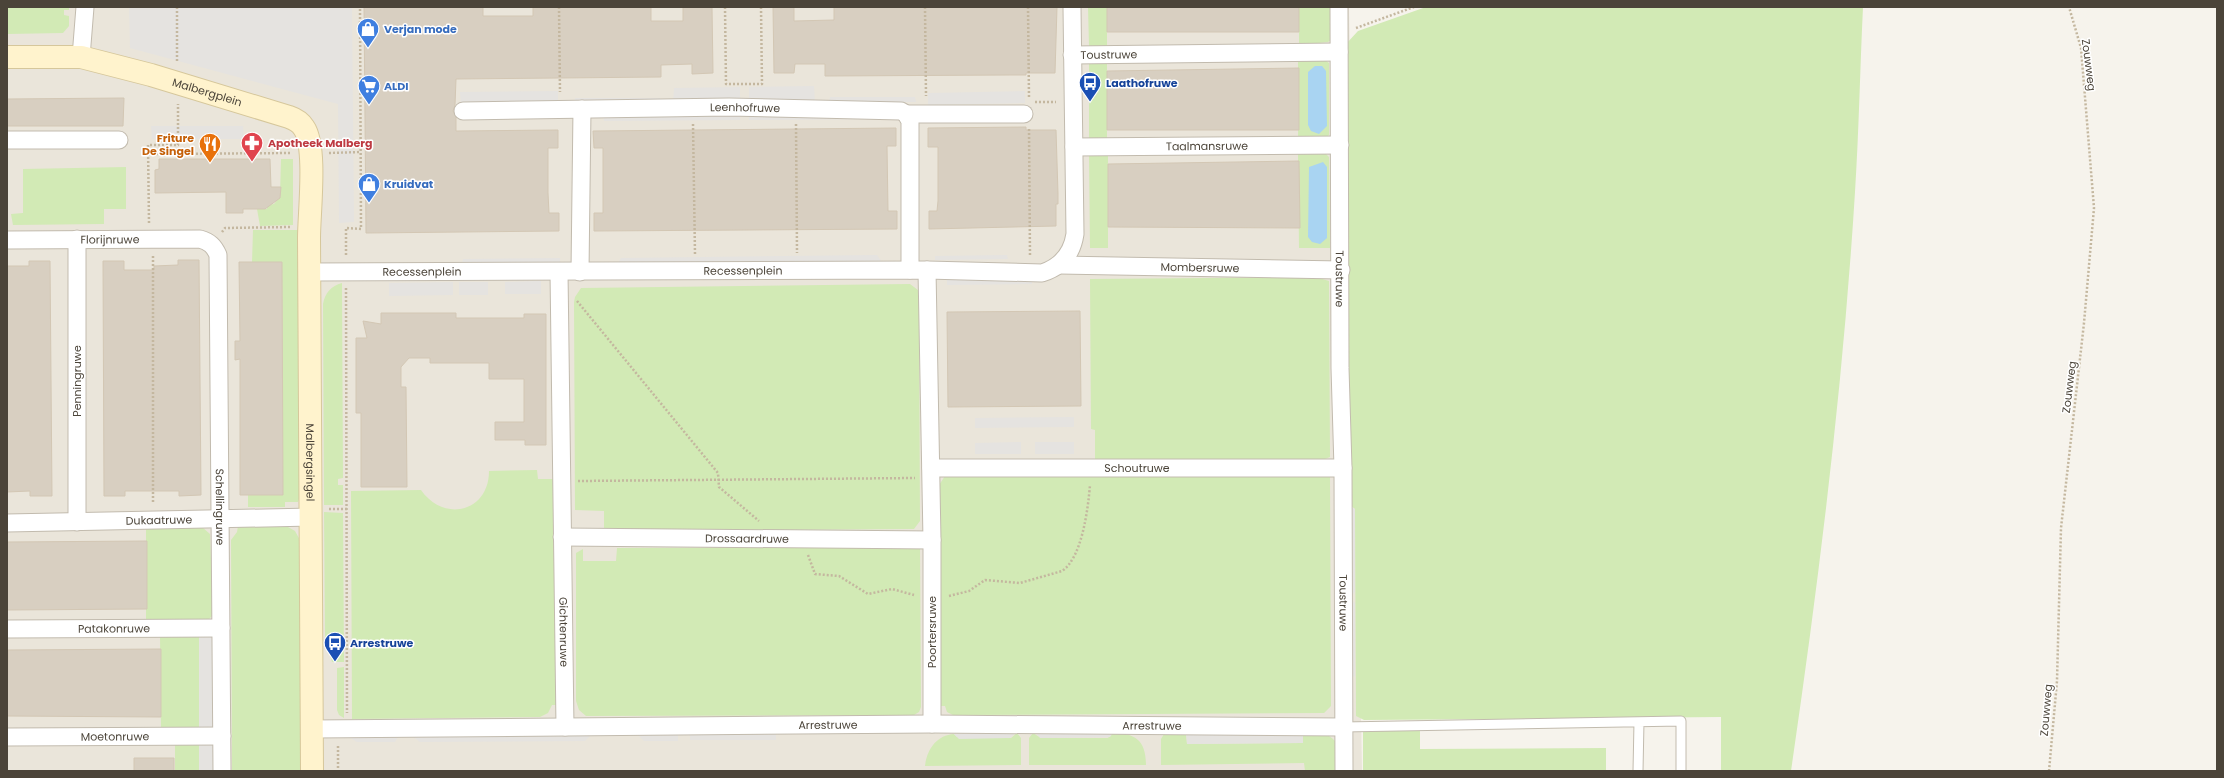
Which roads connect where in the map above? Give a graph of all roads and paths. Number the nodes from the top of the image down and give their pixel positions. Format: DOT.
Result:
graph roads {
  1 [pos="85,7"];
  2 [pos="177,7"];
  3 [pos="360,7"];
  4 [pos="559,7"];
  5 [pos="725,7"];
  6 [pos="762,7"];
  7 [pos="925,7"];
  8 [pos="1028,7"];
  9 [pos="1072,7"];
  10 [pos="1339,7"];
  11 [pos="1414,7"];
  12 [pos="2069,7"];
  13 [pos="1339,34"];
  14 [pos="1339,52"];
  15 [pos="1072,55"];
  16 [pos="7,57"];
  17 [pos="81,57"];
  18 [pos="178,83"];
  19 [pos="1073,102"];
  20 [pos="693,108"];
  21 [pos="796,108"];
  22 [pos="560,109"];
  23 [pos="582,109"];
  24 [pos="463,111"];
  25 [pos="906,114"];
  26 [pos="926,114"];
  27 [pos="1026,117"];
  28 [pos="7,140"];
  29 [pos="119,140"];
  30 [pos="1340,146"];
  31 [pos="1074,147"];
  32 [pos="361,152"];
  33 [pos="311,153"];
  34 [pos="148,154"];
  35 [pos="309,227"];
  36 [pos="77,239"];
  37 [pos="151,239"];
  38 [pos="7,240"];
  39 [pos="211,244"];
  40 [pos="1059,265"];
  41 [pos="797,270"];
  42 [pos="910,270"];
  43 [pos="927,270"];
  44 [pos="1341,270"];
  45 [pos="695,271"];
  46 [pos="310,272"];
  47 [pos="346,272"];
  48 [pos="580,272"];
  49 [pos="1030,272"];
  50 [pos="559,275"];
  51 [pos="1342,468"];
  52 [pos="1092,469"];
  53 [pos="931,473"];
  54 [pos="718,480"];
  55 [pos="561,481"];
  56 [pos="312,517"];
  57 [pos="220,519"];
  58 [pos="153,520"];
  59 [pos="77,522"];
  60 [pos="7,523"];
  61 [pos="562,537"];
  62 [pos="782,539"];
  63 [pos="803,539"];
  64 [pos="932,540"];
  65 [pos="932,596"];
  66 [pos="221,628"];
  67 [pos="7,629"];
  68 [pos="1639,722"];
  69 [pos="932,724"];
  70 [pos="1343,726"];
  71 [pos="565,727"];
  72 [pos="347,729"];
  73 [pos="312,730"];
  74 [pos="222,736"];
  75 [pos="7,737"];
  76 [pos="222,771"];
  77 [pos="312,771"];
  78 [pos="338,771"];
  79 [pos="1344,771"];
  80 [pos="1638,771"];
  81 [pos="1681,771"];
  82 [pos="2049,771"];
  1 -- 17 [label="street"];
  2 -- 18 [label="path"];
  3 -- 32 [label="path"];
  4 -- 22 [label="path"];
  5 -- 6 [label="path"];
  7 -- 26 [label="path"];
  8 -- 19 [label="path"];
  9 -- 15 [label="street"];
  10 -- 13 [label="street"];
  11 -- 13 [label="path"];
  12 -- 82 [label="path, Zouwweg"];
  13 -- 14 [label="street"];
  14 -- 15 [label="street, Toustruwe"];
  14 -- 30 [label="street, Toustruwe"];
  15 -- 19 [label="street"];
  16 -- 17 [label="street"];
  17 -- 18 [label="street, Malbergplein"];
  18 -- 33 [label="street, Malbergplein"];
  18 -- 34 [label="path"];
  19 -- 31 [label="street"];
  20 -- 21 [label="street, Leenhofruwe"];
  20 -- 23 [label="street, Leenhofruwe"];
  20 -- 45 [label="path"];
  21 -- 25 [label="street, Leenhofruwe"];
  21 -- 41 [label="path"];
  22 -- 23 [label="street, Leenhofruwe"];
  22 -- 24 [label="street, Leenhofruwe"];
  23 -- 48 [label="street"];
  25 -- 26 [label="street, Leenhofruwe"];
  25 -- 42 [label="street"];
  26 -- 27 [label="street, Leenhofruwe"];
  27 -- 49 [label="path"];
  28 -- 29 [label="street"];
  30 -- 31 [label="street, Taalmansruwe"];
  30 -- 44 [label="street, Toustruwe"];
  31 -- 40 [label="street"];
  32 -- 33 [label="path"];
  32 -- 47 [label="path"];
  33 -- 34 [label="path"];
  33 -- 35 [label="street, Malbergsingel"];
  34 -- 37 [label="path"];
  35 -- 39 [label="path"];
  35 -- 46 [label="street, Malbergsingel"];
  36 -- 37 [label="street, Florijnruwe"];
  36 -- 38 [label="street, Florijnruwe"];
  36 -- 59 [label="street, Penningruwe"];
  37 -- 39 [label="street, Florijnruwe"];
  37 -- 58 [label="path"];
  39 -- 57 [label="street, Schellingruwe"];
  40 -- 44 [label="street, Mombersruwe"];
  40 -- 49 [label="street, Recessenplein"];
  41 -- 42 [label="street, Recessenplein"];
  41 -- 45 [label="street, Recessenplein"];
  42 -- 43 [label="street, Recessenplein"];
  43 -- 49 [label="street, Recessenplein"];
  43 -- 53 [label="street"];
  44 -- 51 [label="street, Toustruwe"];
  45 -- 48 [label="street, Recessenplein"];
  46 -- 47 [label="street, Recessenplein"];
  46 -- 56 [label="street, Malbergsingel"];
  47 -- 50 [label="street, Recessenplein"];
  47 -- 72 [label="path"];
  48 -- 50 [label="street, Recessenplein"];
  50 -- 54 [label="path"];
  50 -- 55 [label="street"];
  51 -- 52 [label="street, Schoutruwe"];
  51 -- 70 [label="street, Toustruwe"];
  52 -- 53 [label="street, Schoutruwe"];
  52 -- 65 [label="path"];
  53 -- 54 [label="path"];
  53 -- 64 [label="street"];
  54 -- 55 [label="path"];
  54 -- 62 [label="path"];
  55 -- 61 [label="street"];
  56 -- 57 [label="street, Dukaatruwe"];
  56 -- 73 [label="street, Malbergsingel"];
  57 -- 58 [label="street, Dukaatruwe"];
  57 -- 66 [label="street, Schellingruwe"];
  58 -- 59 [label="street, Dukaatruwe"];
  59 -- 60 [label="street, Dukaatruwe"];
  61 -- 62 [label="street, Drossaardruwe"];
  61 -- 71 [label="street, Gichtenruwe"];
  62 -- 63 [label="street, Drossaardruwe"];
  63 -- 64 [label="street, Drossaardruwe"];
  63 -- 65 [label="path"];
  64 -- 65 [label="street, Poortersruwe"];
  65 -- 69 [label="street, Poortersruwe"];
  66 -- 67 [label="street, Patakonruwe"];
  66 -- 74 [label="street, Schellingruwe"];
  68 -- 70 [label="lane"];
  68 -- 80 [label="lane"];
  68 -- 81 [label="lane"];
  69 -- 70 [label="street, Arrestruwe"];
  69 -- 71 [label="street, Arrestruwe"];
  70 -- 79 [label="street, Toustruwe"];
  71 -- 72 [label="street, Arrestruwe"];
  72 -- 73 [label="street, Arrestruwe"];
  72 -- 78 [label="path"];
  73 -- 77 [label="street, Malbergsingel"];
  74 -- 75 [label="street, Moetonruwe"];
  74 -- 76 [label="street, Schellingruwe"];
}
